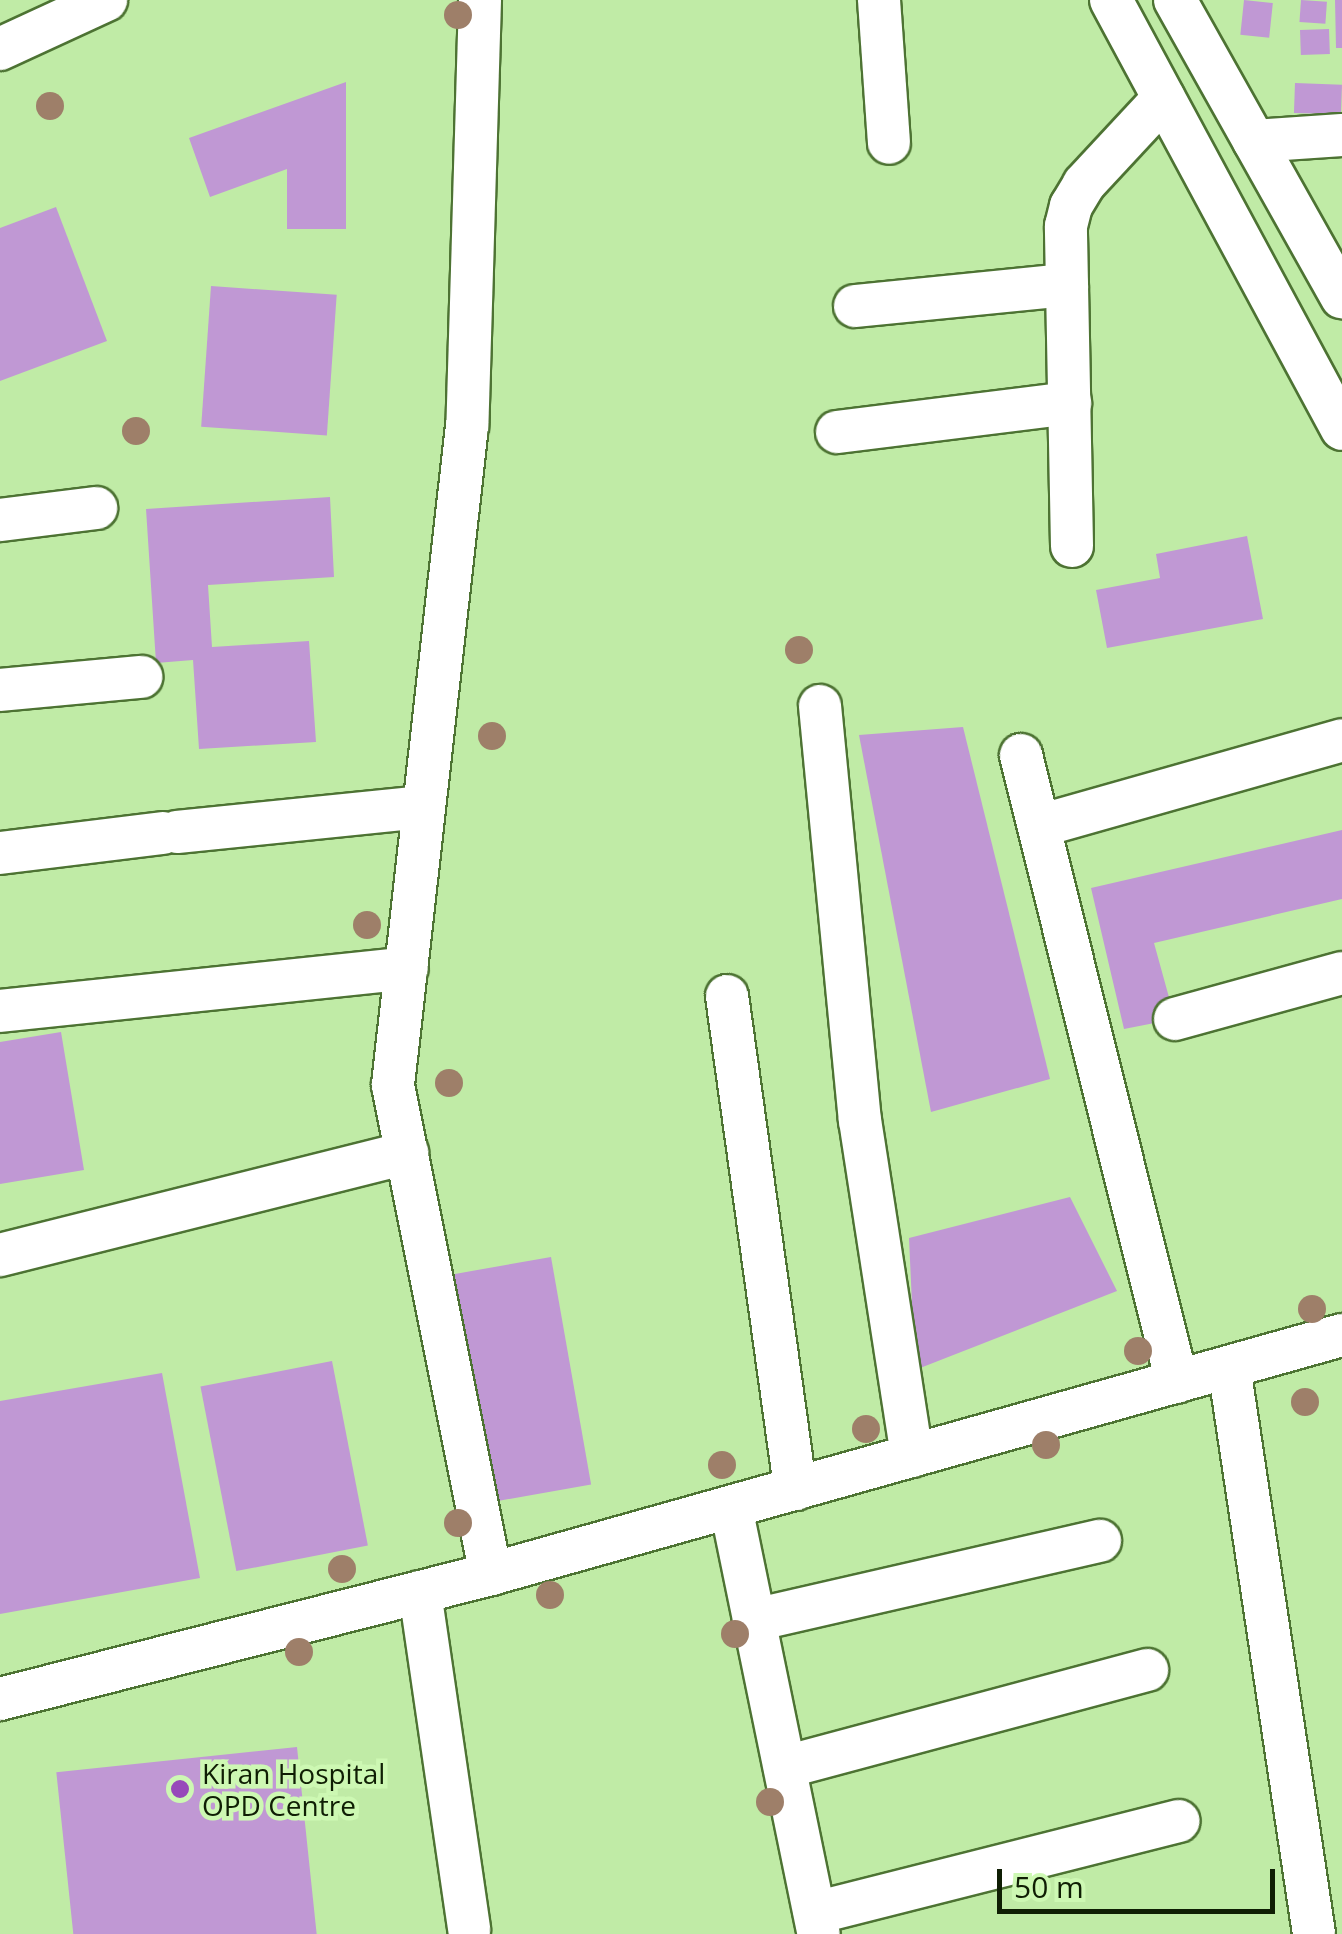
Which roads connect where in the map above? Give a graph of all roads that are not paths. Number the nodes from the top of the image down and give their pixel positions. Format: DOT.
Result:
graph roads {
  1 [pos="106,0"];
  2 [pos="480,0"];
  3 [pos="879,0"];
  4 [pos="1111,0"];
  5 [pos="1175,0"];
  6 [pos="59,10"];
  7 [pos="0,49"];
  8 [pos="1164,98"];
  9 [pos="1342,135"];
  10 [pos="1254,141"];
  11 [pos="889,143"];
  12 [pos="1067,285"];
  13 [pos="1342,297"];
  14 [pos="855,306"];
  15 [pos="1070,404"];
  16 [pos="1342,429"];
  17 [pos="837,432"];
  18 [pos="96,508"];
  19 [pos="0,520"];
  20 [pos="1072,546"];
  21 [pos="141,677"];
  22 [pos="0,690"];
  23 [pos="820,706"];
  24 [pos="1342,740"];
  25 [pos="1021,755"];
  26 [pos="424,807"];
  27 [pos="1039,826"];
  28 [pos="0,852"];
  29 [pos="407,968"];
  30 [pos="1342,972"];
  31 [pos="727,996"];
  32 [pos="0,1011"];
  33 [pos="1174,1019"];
  34 [pos="407,1153"];
  35 [pos="0,1255"];
  36 [pos="1342,1335"];
  37 [pos="1229,1367"];
  38 [pos="1177,1382"];
  39 [pos="912,1456"];
  40 [pos="795,1489"];
  41 [pos="730,1507"];
  42 [pos="1100,1541"];
  43 [pos="491,1574"];
  44 [pos="420,1592"];
  45 [pos="754,1620"];
  46 [pos="1147,1670"];
  47 [pos="0,1699"];
  48 [pos="785,1767"];
  49 [pos="1179,1821"];
  50 [pos="817,1924"];
  51 [pos="469,1929"];
  52 [pos="1314,1934"];
  1 -- 6 [label="street"];
  2 -- 26 [label="street"];
  3 -- 11 [label="street"];
  4 -- 8 [label="street"];
  5 -- 10 [label="street"];
  6 -- 7 [label="street"];
  8 -- 12 [label="street"];
  8 -- 16 [label="street"];
  9 -- 10 [label="street"];
  10 -- 13 [label="street"];
  12 -- 14 [label="street"];
  12 -- 15 [label="street"];
  15 -- 17 [label="street"];
  15 -- 20 [label="street"];
  18 -- 19 [label="street"];
  21 -- 22 [label="street"];
  23 -- 39 [label="street"];
  24 -- 27 [label="street"];
  25 -- 27 [label="street"];
  26 -- 28 [label="street"];
  26 -- 29 [label="street"];
  27 -- 38 [label="street"];
  29 -- 32 [label="street"];
  29 -- 34 [label="street"];
  30 -- 33 [label="street"];
  31 -- 40 [label="street"];
  34 -- 35 [label="street"];
  34 -- 43 [label="street"];
  36 -- 37 [label="street"];
  37 -- 38 [label="street"];
  37 -- 52 [label="street"];
  38 -- 39 [label="street"];
  39 -- 40 [label="street"];
  40 -- 41 [label="street"];
  41 -- 43 [label="street"];
  41 -- 45 [label="street"];
  42 -- 45 [label="street"];
  43 -- 44 [label="street"];
  44 -- 47 [label="street"];
  44 -- 51 [label="street"];
  45 -- 48 [label="street"];
  46 -- 48 [label="street"];
  48 -- 50 [label="street"];
  49 -- 50 [label="street"];
}
